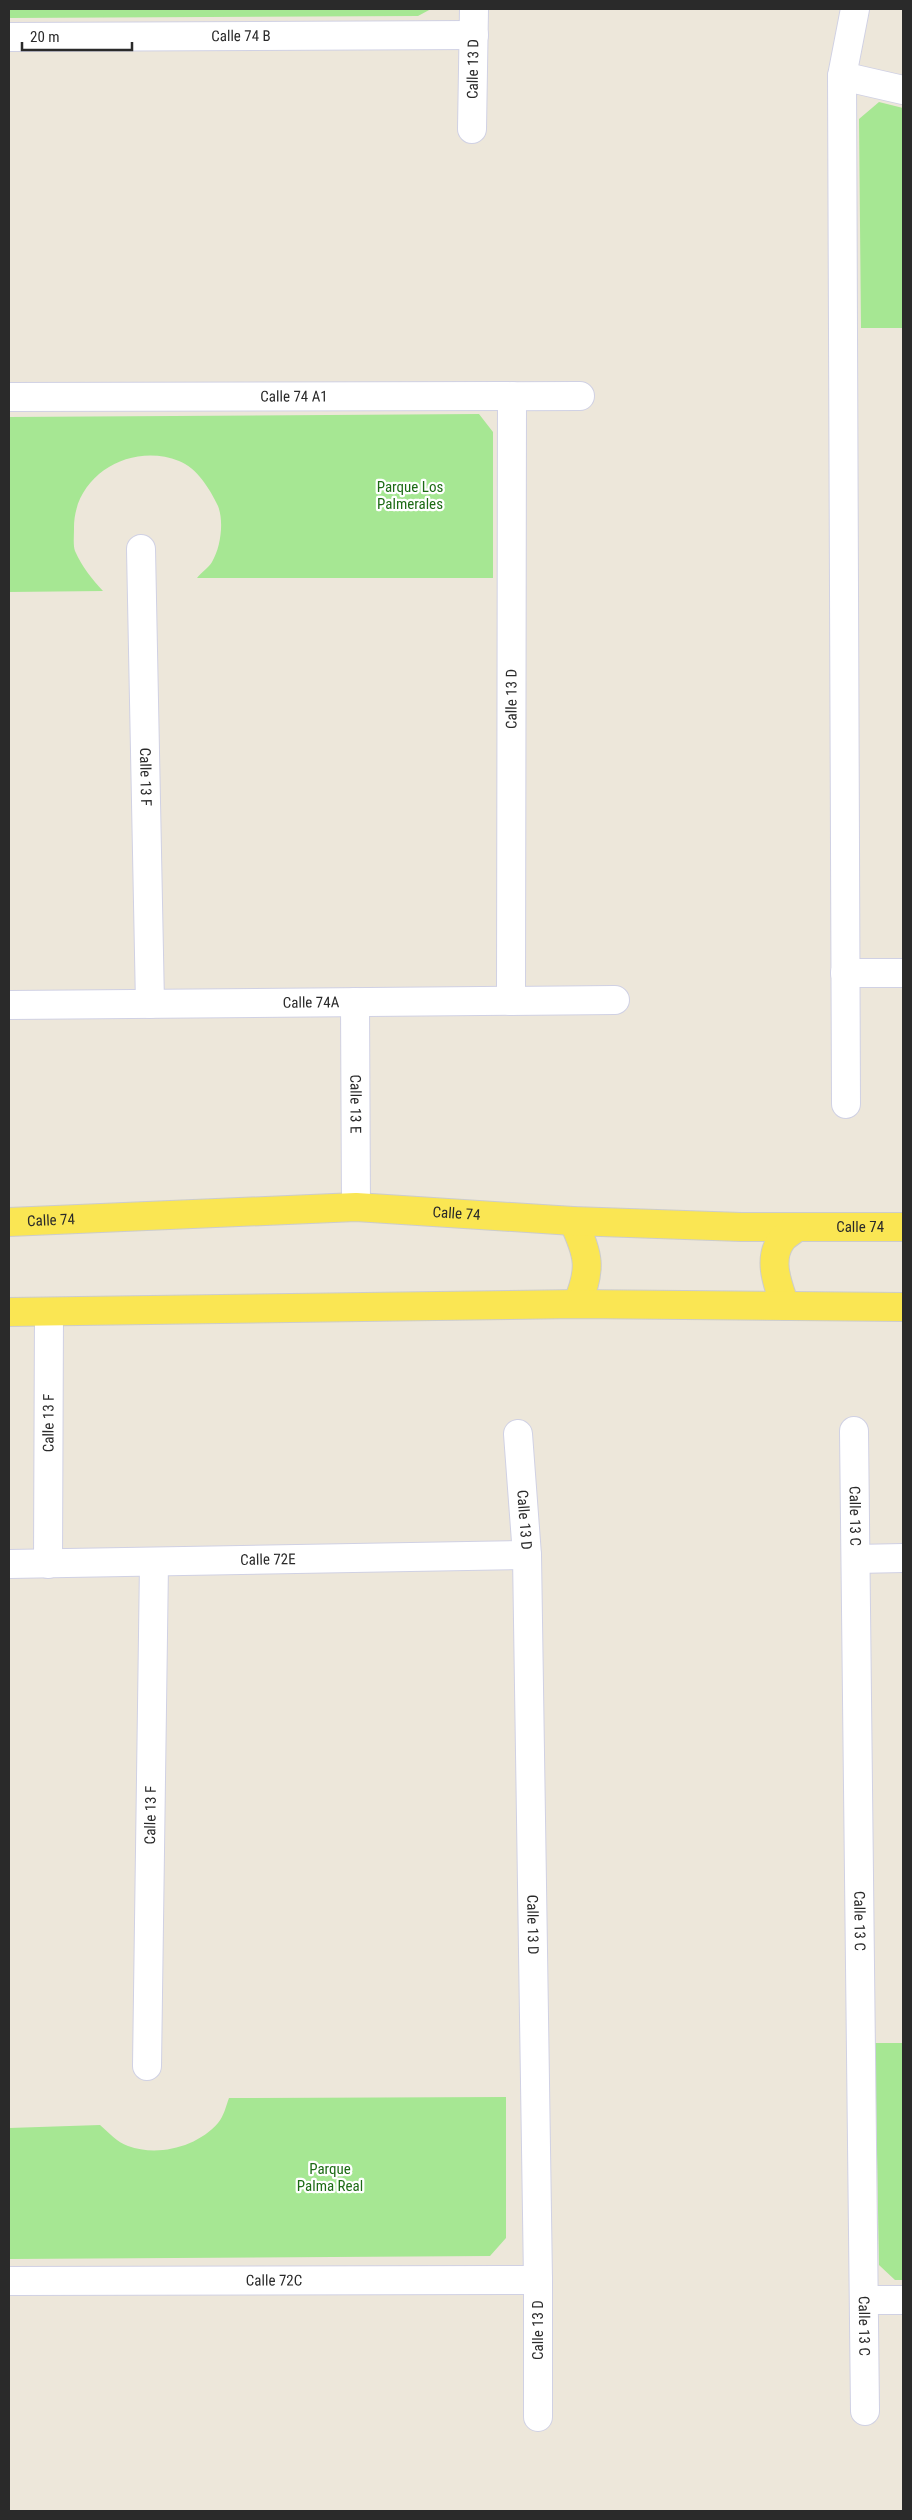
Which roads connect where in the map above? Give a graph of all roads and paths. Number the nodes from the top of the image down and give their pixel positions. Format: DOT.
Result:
graph roads {
  1 [pos="855,9"];
  2 [pos="474,22"];
  3 [pos="9,37"];
  4 [pos="842,76"];
  5 [pos="903,90"];
  6 [pos="472,129"];
  7 [pos="9,396"];
  8 [pos="512,396"];
  9 [pos="580,396"];
  10 [pos="141,549"];
  11 [pos="903,973"];
  12 [pos="845,974"];
  13 [pos="615,1000"];
  14 [pos="355,1002"];
  15 [pos="511,1002"];
  16 [pos="150,1004"];
  17 [pos="9,1005"];
  18 [pos="846,1104"];
  19 [pos="356,1207"];
  20 [pos="573,1221"];
  21 [pos="9,1222"];
  22 [pos="796,1228"];
  23 [pos="903,1228"];
  24 [pos="576,1304"];
  25 [pos="785,1306"];
  26 [pos="903,1306"];
  27 [pos="9,1312"];
  28 [pos="49,1312"];
  29 [pos="854,1431"];
  30 [pos="518,1434"];
  31 [pos="527,1555"];
  32 [pos="903,1558"];
  33 [pos="856,1559"];
  34 [pos="154,1563"];
  35 [pos="9,1564"];
  36 [pos="48,1564"];
  37 [pos="147,2066"];
  38 [pos="538,2280"];
  39 [pos="9,2281"];
  40 [pos="864,2300"];
  41 [pos="903,2300"];
  42 [pos="865,2411"];
  43 [pos="538,2417"];
  1 -- 4 [label="street"];
  2 -- 3 [label="street, Calle 74 B"];
  2 -- 6 [label="street, Calle 13 D"];
  4 -- 5 [label="street"];
  4 -- 12 [label="street"];
  7 -- 8 [label="street, Calle 74 A1"];
  8 -- 9 [label="street, Calle 74 A1"];
  8 -- 15 [label="street, Calle 13 D"];
  10 -- 16 [label="street, Calle 13 F"];
  11 -- 12 [label="street"];
  12 -- 18 [label="street"];
  13 -- 15 [label="street, Calle 74A"];
  14 -- 15 [label="street, Calle 74A"];
  14 -- 16 [label="street, Calle 74A"];
  14 -- 19 [label="street, Calle 13 E"];
  16 -- 17 [label="street, Calle 74A"];
  19 -- 20 [label="main road, Calle 74"];
  19 -- 21 [label="main road, Calle 74"];
  20 -- 22 [label="main road, Calle 74"];
  20 -- 24 [label="main road"];
  22 -- 23 [label="main road, Calle 74"];
  22 -- 25 [label="main road"];
  24 -- 25 [label="main road"];
  24 -- 28 [label="main road"];
  25 -- 26 [label="main road"];
  27 -- 28 [label="main road"];
  28 -- 36 [label="street, Calle 13 F"];
  29 -- 33 [label="street, Calle 13 C"];
  30 -- 31 [label="street, Calle 13 D"];
  31 -- 34 [label="street, Calle 72E"];
  31 -- 38 [label="street, Calle 13 D"];
  32 -- 33 [label="street"];
  33 -- 40 [label="street, Calle 13 C"];
  34 -- 36 [label="street, Calle 72E"];
  34 -- 37 [label="street, Calle 13 F"];
  35 -- 36 [label="street, Calle 72E"];
  38 -- 39 [label="street, Calle 72C"];
  38 -- 43 [label="street, Calle 13 D"];
  40 -- 41 [label="street"];
  40 -- 42 [label="street, Calle 13 C"];
}
